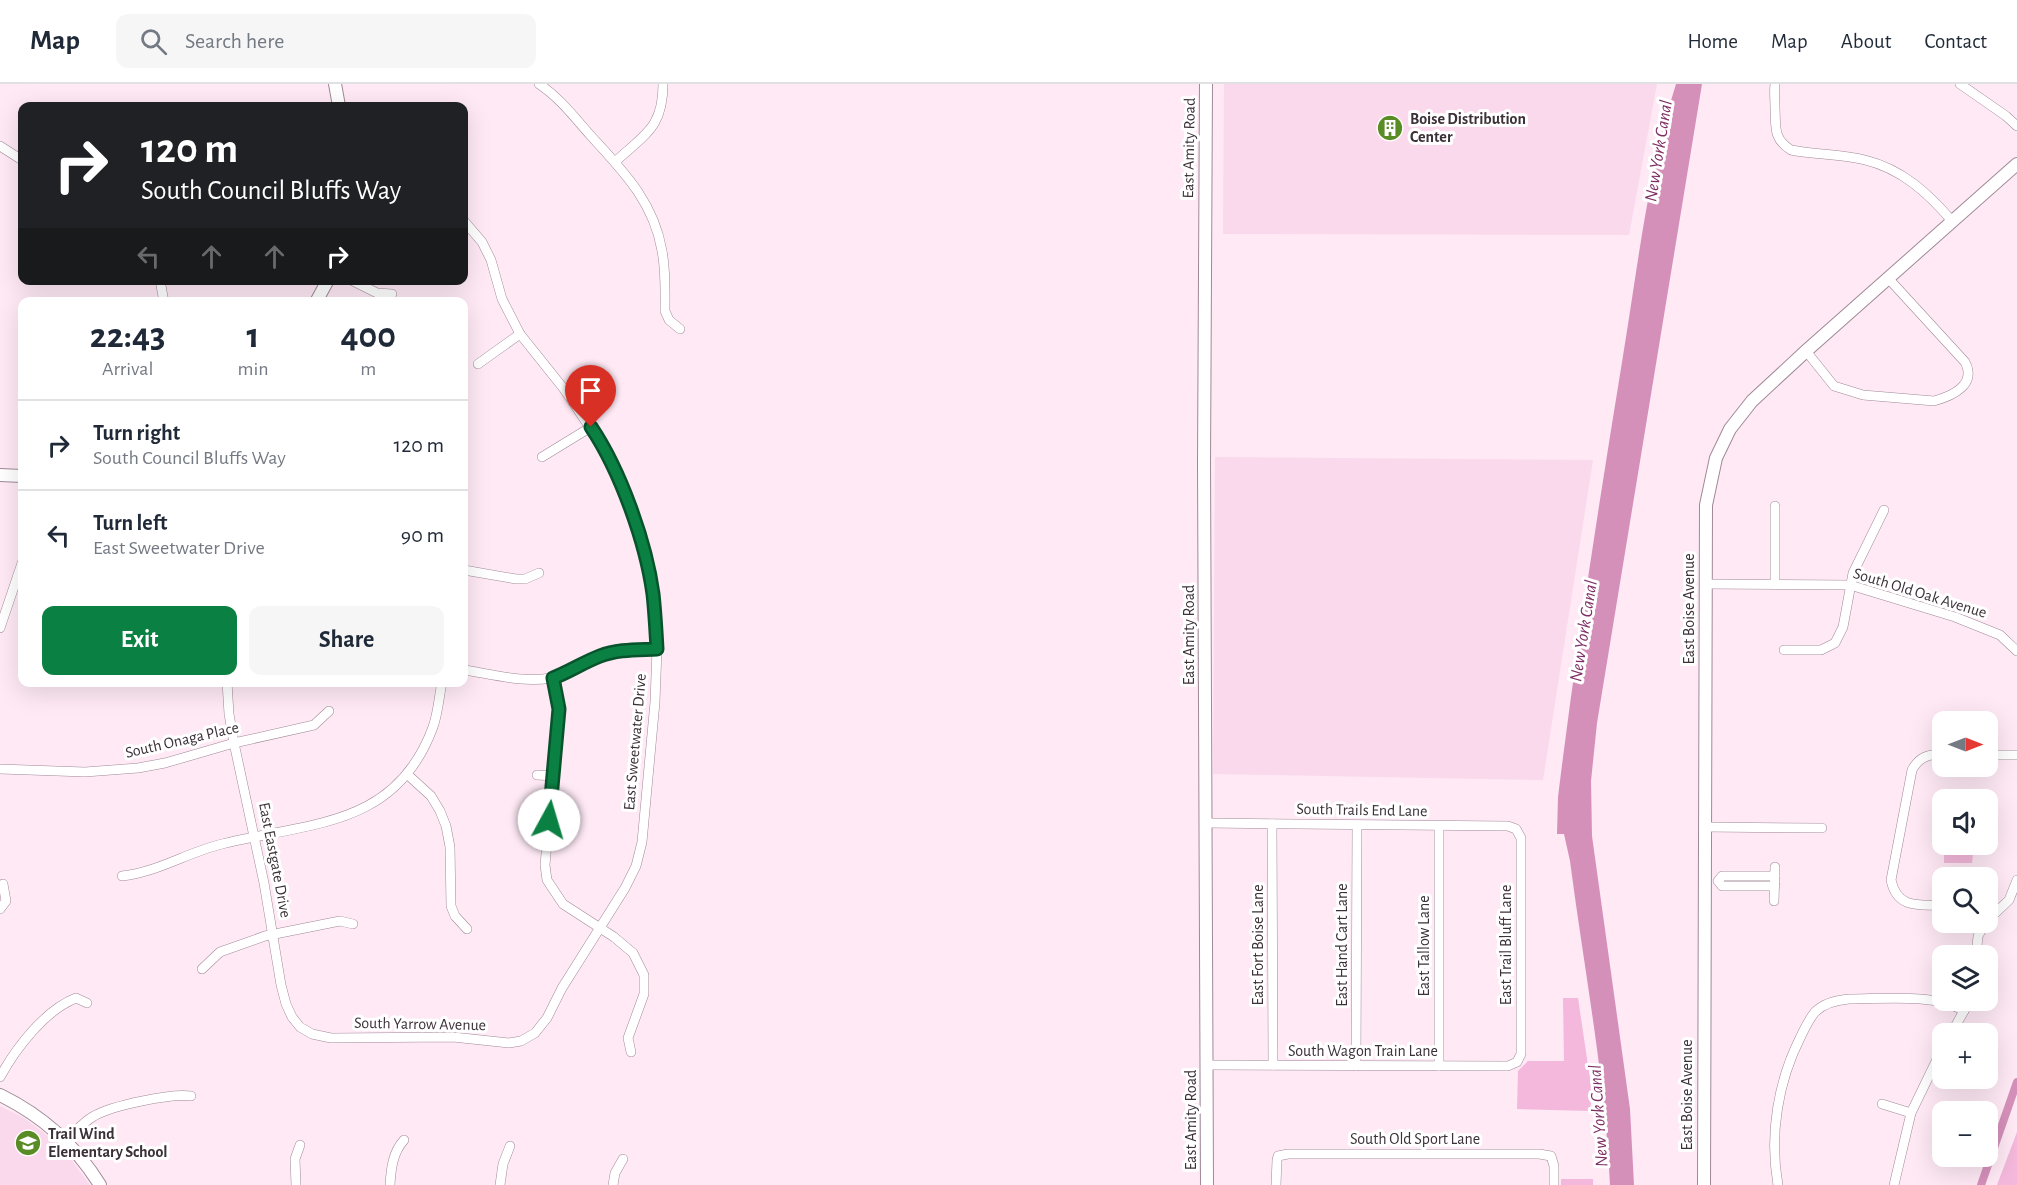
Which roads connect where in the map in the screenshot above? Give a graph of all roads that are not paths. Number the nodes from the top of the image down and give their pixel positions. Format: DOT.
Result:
graph roads {
  1 [pos="335,84"];
  2 [pos="541,84"];
  3 [pos="663,84"];
  4 [pos="1206,84"];
  5 [pos="1775,84"];
  6 [pos="1960,84"];
  7 [pos="338,102"];
  8 [pos="2017,126"];
  9 [pos="0,146"];
  10 [pos="18,157"];
  11 [pos="615,162"];
  12 [pos="2017,164"];
  13 [pos="1952,221"];
  14 [pos="468,226"];
  15 [pos="1888,278"];
  16 [pos="361,285"];
  17 [pos="392,294"];
  18 [pos="680,329"];
  19 [pos="520,334"];
  20 [pos="1806,351"];
  21 [pos="478,364"];
  22 [pos="591,427"];
  23 [pos="542,457"];
  24 [pos="0,475"];
  25 [pos="18,476"];
  26 [pos="1775,506"];
  27 [pos="1884,510"];
  28 [pos="468,571"];
  29 [pos="539,573"];
  30 [pos="18,575"];
  31 [pos="1705,584"];
  32 [pos="1775,585"];
  33 [pos="1850,585"];
  34 [pos="0,628"];
  35 [pos="2016,646"];
  36 [pos="657,649"];
  37 [pos="1784,650"];
  38 [pos="468,671"];
  39 [pos="553,678"];
  40 [pos="227,687"];
  41 [pos="441,687"];
  42 [pos="329,711"];
  43 [pos="234,743"];
  44 [pos="1932,755"];
  45 [pos="1998,755"];
  46 [pos="2017,755"];
  47 [pos="0,769"];
  48 [pos="408,775"];
  49 [pos="537,775"];
  50 [pos="554,776"];
  51 [pos="1206,823"];
  52 [pos="1272,824"];
  53 [pos="1357,825"];
  54 [pos="1439,826"];
  55 [pos="1704,827"];
  56 [pos="1822,828"];
  57 [pos="1516,830"];
  58 [pos="255,837"];
  59 [pos="123,876"];
  60 [pos="2017,880"];
  61 [pos="1704,881"];
  62 [pos="3,884"];
  63 [pos="1774,901"];
  64 [pos="1932,905"];
  65 [pos="0,909"];
  66 [pos="1998,911"];
  67 [pos="353,924"];
  68 [pos="600,928"];
  69 [pos="467,929"];
  70 [pos="273,934"];
  71 [pos="202,969"];
  72 [pos="1932,1000"];
  73 [pos="87,1003"];
  74 [pos="1964,1011"];
  75 [pos="1957,1023"];
  76 [pos="312,1035"];
  77 [pos="527,1038"];
  78 [pos="631,1052"];
  79 [pos="1517,1062"];
  80 [pos="1208,1065"];
  81 [pos="1273,1065"];
  82 [pos="1356,1066"];
  83 [pos="1439,1066"];
  84 [pos="1932,1070"];
  85 [pos="0,1077"];
  86 [pos="0,1095"];
  87 [pos="191,1096"];
  88 [pos="1882,1104"];
  89 [pos="1911,1113"];
  90 [pos="404,1140"];
  91 [pos="66,1141"];
  92 [pos="300,1145"];
  93 [pos="510,1146"];
  94 [pos="623,1158"];
  95 [pos="100,1185"];
  96 [pos="296,1185"];
  97 [pos="390,1185"];
  98 [pos="500,1185"];
  99 [pos="613,1185"];
  100 [pos="1207,1185"];
  101 [pos="1276,1185"];
  102 [pos="1554,1185"];
  103 [pos="1704,1185"];
  104 [pos="1778,1185"];
  105 [pos="1894,1185"];
  1 -- 7 [label="street"];
  2 -- 11 [label="street"];
  3 -- 11 [label="street"];
  4 -- 51 [label="street, East Amity Road"];
  5 -- 13 [label="street"];
  6 -- 8 [label="street"];
  9 -- 10 [label="street"];
  11 -- 18 [label="street"];
  12 -- 13 [label="street, East Boise Avenue"];
  13 -- 15 [label="street, East Boise Avenue"];
  14 -- 19 [label="street, East Sweetwater Drive"];
  15 -- 20 [label="street, East Boise Avenue"];
  15 -- 20 [label="street"];
  16 -- 17 [label="street"];
  19 -- 21 [label="street"];
  19 -- 22 [label="street, East Sweetwater Drive"];
  20 -- 31 [label="street, East Boise Avenue"];
  22 -- 23 [label="street"];
  22 -- 36 [label="street, East Sweetwater Drive"];
  24 -- 25 [label="street"];
  26 -- 32 [label="street"];
  27 -- 33 [label="street"];
  28 -- 29 [label="street"];
  30 -- 34 [label="street"];
  31 -- 32 [label="street, South Old Oak Avenue"];
  31 -- 55 [label="street, East Boise Avenue"];
  32 -- 33 [label="street, South Old Oak Avenue"];
  33 -- 35 [label="street, South Old Oak Avenue"];
  33 -- 37 [label="street"];
  36 -- 39 [label="street"];
  36 -- 68 [label="street, East Sweetwater Drive"];
  38 -- 39 [label="street"];
  39 -- 50 [label="street"];
  40 -- 43 [label="street, East Eastgate Drive"];
  41 -- 48 [label="street"];
  42 -- 43 [label="street, South Onaga Place"];
  43 -- 47 [label="street, South Onaga Place"];
  43 -- 58 [label="street, East Eastgate Drive"];
  44 -- 64 [label="street"];
  45 -- 46 [label="street"];
  48 -- 58 [label="street"];
  48 -- 69 [label="street"];
  49 -- 50 [label="street"];
  50 -- 68 [label="street"];
  51 -- 52 [label="street, South Trails End Lane"];
  51 -- 80 [label="street, East Amity Road"];
  52 -- 53 [label="street, South Trails End Lane"];
  52 -- 81 [label="street, East Fort Boise Lane"];
  53 -- 54 [label="street, South Trails End Lane"];
  53 -- 82 [label="street, East Hand Cart Lane"];
  54 -- 57 [label="street, South Trails End Lane"];
  54 -- 83 [label="street, East Tallow Lane"];
  55 -- 56 [label="street"];
  55 -- 61 [label="street, East Boise Avenue"];
  57 -- 79 [label="street, East Trail Bluff Lane"];
  58 -- 59 [label="street"];
  58 -- 70 [label="street, East Eastgate Drive"];
  60 -- 66 [label="street"];
  61 -- 63 [label="street"];
  61 -- 103 [label="street, East Boise Avenue"];
  62 -- 65 [label="street"];
  67 -- 70 [label="street"];
  68 -- 77 [label="street, East Sweetwater Drive"];
  68 -- 78 [label="street"];
  70 -- 71 [label="street"];
  70 -- 76 [label="street, East Eastgate Drive"];
  72 -- 104 [label="street"];
  73 -- 85 [label="street"];
  74 -- 75 [label="street"];
  76 -- 77 [label="street, South Yarrow Avenue"];
  79 -- 83 [label="street, South Wagon Train Lane"];
  80 -- 81 [label="street, South Wagon Train Lane"];
  80 -- 100 [label="street, East Amity Road"];
  81 -- 82 [label="street, South Wagon Train Lane"];
  82 -- 83 [label="street, South Wagon Train Lane"];
  84 -- 89 [label="street"];
  86 -- 91 [label="street"];
  87 -- 91 [label="street"];
  88 -- 89 [label="street"];
  89 -- 105 [label="street"];
  90 -- 97 [label="street"];
  91 -- 95 [label="street"];
  92 -- 96 [label="street"];
  93 -- 98 [label="street"];
  94 -- 99 [label="street"];
  101 -- 102 [label="street, South Old Sport Lane"];
}
